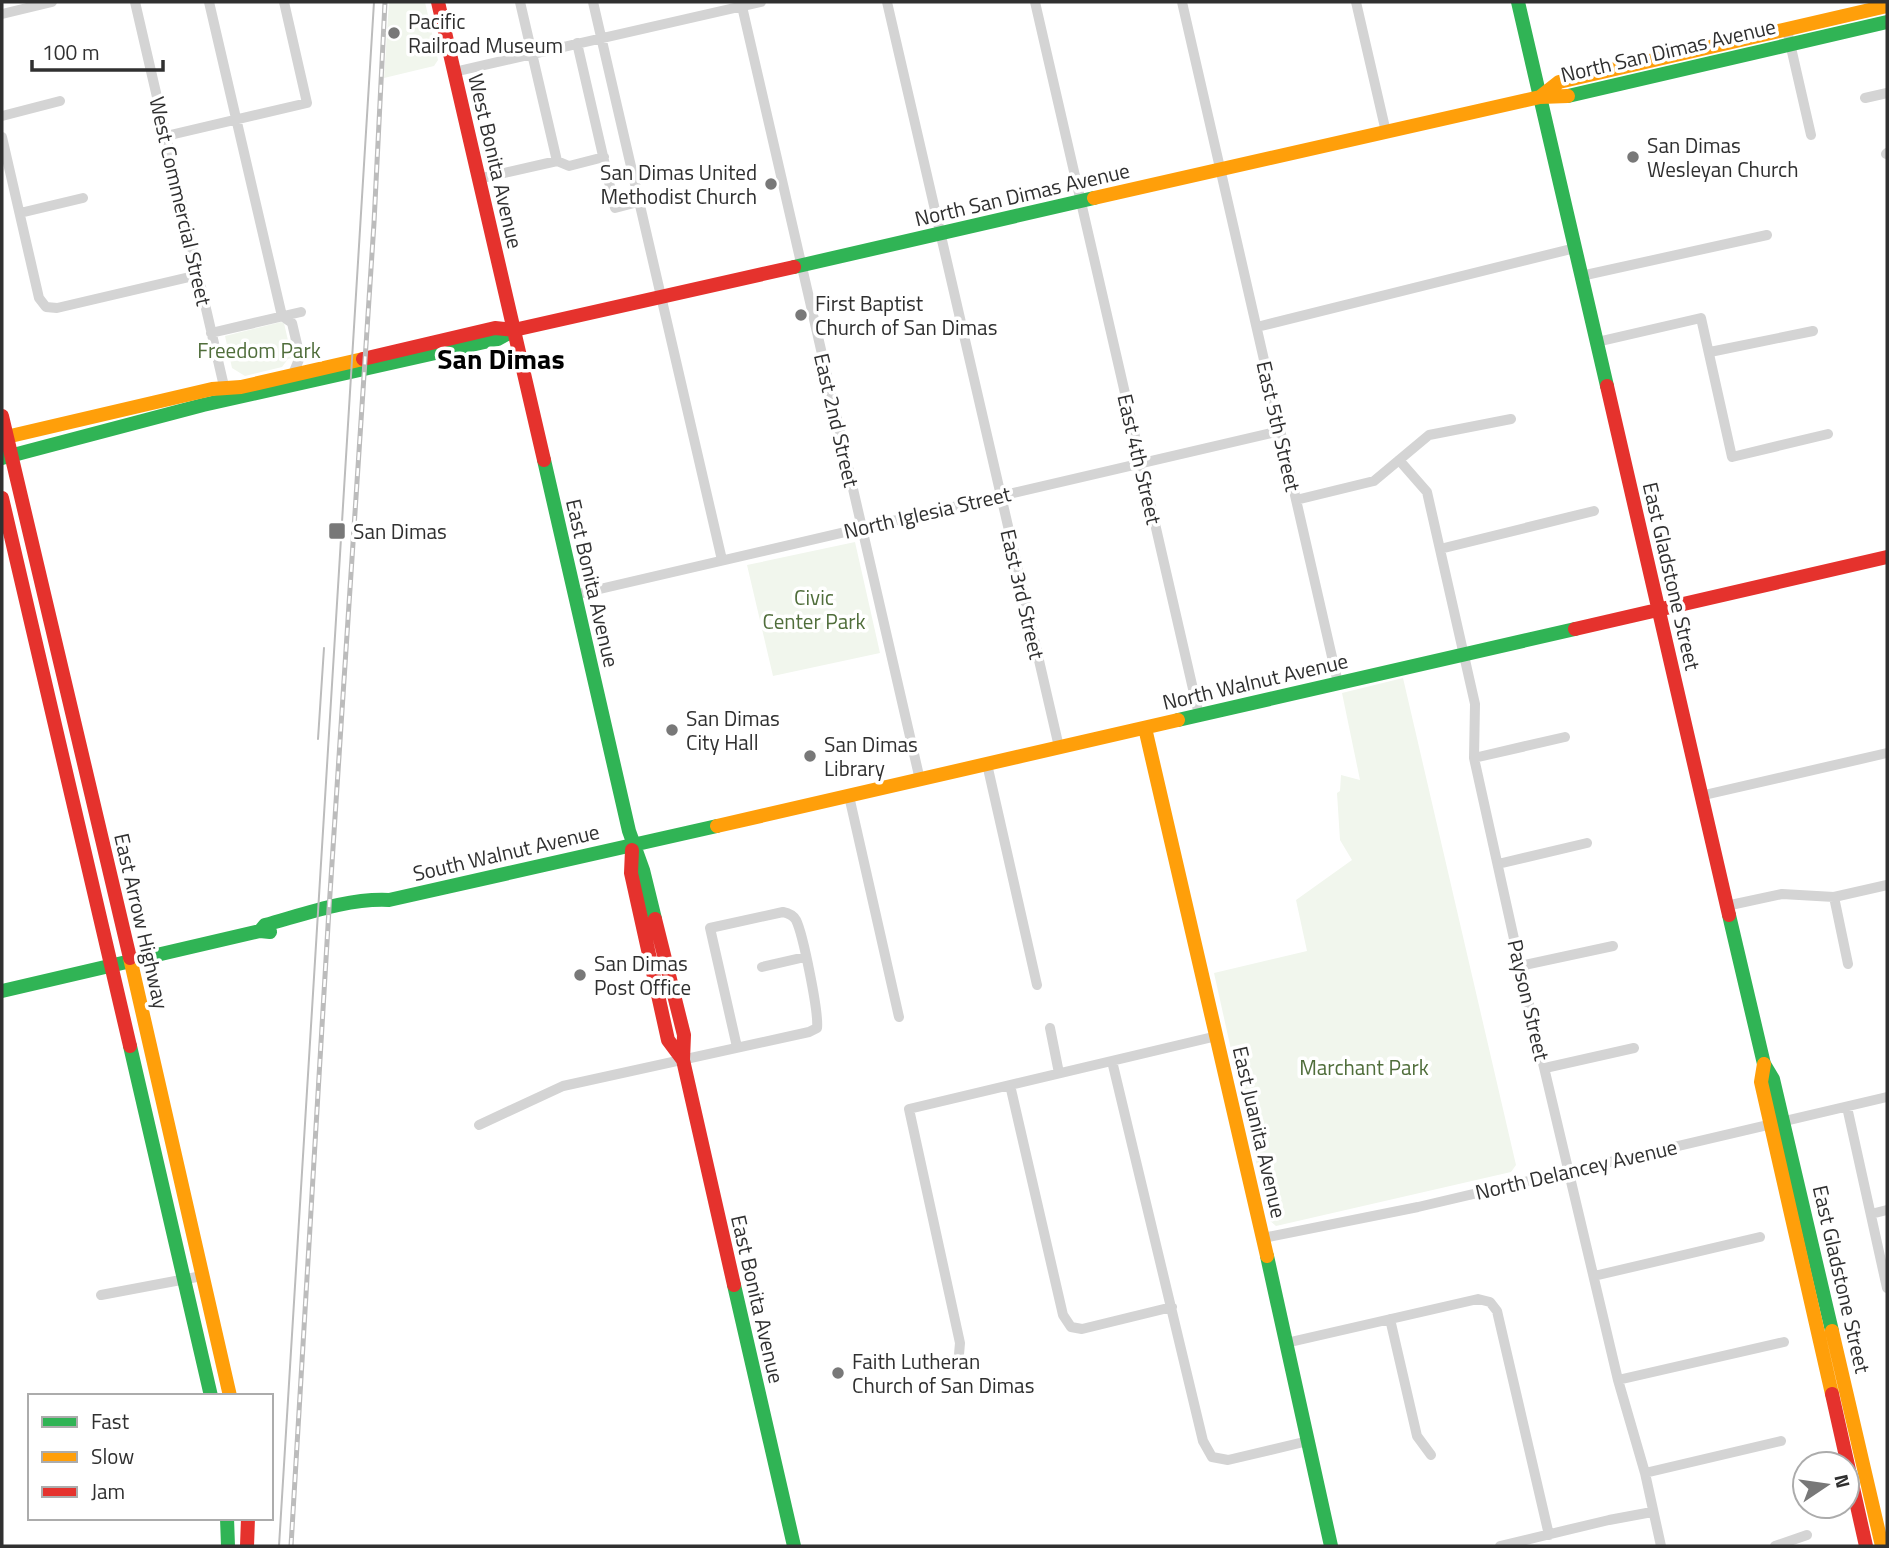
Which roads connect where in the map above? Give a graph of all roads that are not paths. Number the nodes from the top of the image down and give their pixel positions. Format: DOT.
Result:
graph roads {
  1 [pos="52,2"];
  2 [pos="135,2"];
  3 [pos="209,2"];
  4 [pos="284,2"];
  5 [pos="438,2"];
  6 [pos="520,2"];
  7 [pos="593,2"];
  8 [pos="761,2"];
  9 [pos="887,2"];
  10 [pos="1035,2"];
  11 [pos="1182,2"];
  12 [pos="1356,2"];
  13 [pos="1518,2"];
  14 [pos="741,4"];
  15 [pos="1887,6"];
  16 [pos="1857,7"];
  17 [pos="2,13"];
  18 [pos="1887,22"];
  19 [pos="1788,37"];
  20 [pos="601,38"];
  21 [pos="576,43"];
  22 [pos="531,54"];
  23 [pos="454,72"];
  24 [pos="1887,93"];
  25 [pos="1540,97"];
  26 [pos="1865,98"];
  27 [pos="60,102"];
  28 [pos="2,116"];
  29 [pos="237,120"];
  30 [pos="1386,132"];
  31 [pos="1811,135"];
  32 [pos="166,136"];
  33 [pos="2,137"];
  34 [pos="604,158"];
  35 [pos="557,161"];
  36 [pos="1221,170"];
  37 [pos="478,179"];
  38 [pos="83,198"];
  39 [pos="638,202"];
  40 [pos="1082,202"];
  41 [pos="20,213"];
  42 [pos="940,235"];
  43 [pos="1768,235"];
  44 [pos="1575,248"];
  45 [pos="802,265"];
  46 [pos="198,275"];
  47 [pos="1581,276"];
  48 [pos="660,298"];
  49 [pos="301,312"];
  50 [pos="282,316"];
  51 [pos="1257,327"];
  52 [pos="514,330"];
  53 [pos="1813,331"];
  54 [pos="211,333"];
  55 [pos="1597,342"];
  56 [pos="1710,352"];
  57 [pos="293,374"];
  58 [pos="225,394"];
  59 [pos="2,416"];
  60 [pos="1511,419"];
  61 [pos="1280,431"];
  62 [pos="1828,434"];
  63 [pos="4,437"];
  64 [pos="6,457"];
  65 [pos="1399,460"];
  66 [pos="1140,462"];
  67 [pos="1000,495"];
  68 [pos="2,498"];
  69 [pos="1296,500"];
  70 [pos="1594,511"];
  71 [pos="862,527"];
  72 [pos="1440,549"];
  73 [pos="1887,557"];
  74 [pos="722,560"];
  75 [pos="574,595"];
  76 [pos="1658,609"];
  77 [pos="1465,654"];
  78 [pos="1338,683"];
  79 [pos="1199,715"];
  80 [pos="1145,727"];
  81 [pos="1565,737"];
  82 [pos="1059,747"];
  83 [pos="1887,752"];
  84 [pos="1474,758"];
  85 [pos="987,764"];
  86 [pos="919,780"];
  87 [pos="849,796"];
  88 [pos="1700,796"];
  89 [pos="1587,843"];
  90 [pos="632,845"];
  91 [pos="1498,864"];
  92 [pos="1887,885"];
  93 [pos="1835,897"];
  94 [pos="1726,906"];
  95 [pos="1613,946"];
  96 [pos="805,957"];
  97 [pos="131,962"];
  98 [pos="1848,964"];
  99 [pos="1520,966"];
  100 [pos="111,967"];
  101 [pos="762,967"];
  102 [pos="1037,985"];
  103 [pos="2,991"];
  104 [pos="899,1017"];
  105 [pos="1050,1028"];
  106 [pos="1217,1037"];
  107 [pos="737,1047"];
  108 [pos="1633,1048"];
  109 [pos="683,1060"];
  110 [pos="1112,1061"];
  111 [pos="1545,1068"];
  112 [pos="1059,1073"];
  113 [pos="1010,1085"];
  114 [pos="1887,1097"];
  115 [pos="1847,1107"];
  116 [pos="1777,1122"];
  117 [pos="479,1125"];
  118 [pos="1569,1171"];
  119 [pos="1887,1210"];
  120 [pos="1871,1214"];
  121 [pos="1760,1237"];
  122 [pos="1263,1238"];
  123 [pos="202,1276"];
  124 [pos="1594,1276"];
  125 [pos="183,1280"];
  126 [pos="1887,1289"];
  127 [pos="101,1295"];
  128 [pos="1171,1307"];
  129 [pos="1390,1319"];
  130 [pos="1784,1342"];
  131 [pos="1286,1343"];
  132 [pos="958,1366"];
  133 [pos="1618,1380"];
  134 [pos="211,1394"];
  135 [pos="230,1394"];
  136 [pos="1308,1441"];
  137 [pos="1780,1441"];
  138 [pos="1431,1455"];
  139 [pos="1645,1473"];
  140 [pos="1652,1512"];
  141 [pos="227,1520"];
  142 [pos="248,1520"];
  143 [pos="1549,1535"];
  144 [pos="1807,1535"];
  145 [pos="228,1546"];
  146 [pos="247,1546"];
  147 [pos="794,1546"];
  148 [pos="1331,1546"];
  149 [pos="1500,1546"];
  150 [pos="1661,1546"];
  151 [pos="1775,1546"];
  152 [pos="1866,1546"];
  153 [pos="1882,1546"];
  1 -- 17 [label="street"];
  2 -- 32 [label="street, West Commercial Street"];
  3 -- 29 [label="street"];
  4 -- 29 [label="street"];
  5 -- 23 [label="main road, West Bonita Avenue"];
  6 -- 22 [label="street"];
  7 -- 20 [label="street"];
  8 -- 14 [label="street"];
  9 -- 42 [label="street, East 3rd Street"];
  10 -- 40 [label="street, East 4th Street"];
  11 -- 36 [label="street, East 5th Street"];
  12 -- 30 [label="street"];
  13 -- 25 [label="main road, East Gladstone Street"];
  14 -- 20 [label="street"];
  14 -- 45 [label="street, East 2nd Street"];
  15 -- 16 [label="main road, North San Dimas Avenue"];
  16 -- 19 [label="main road, North San Dimas Avenue"];
  18 -- 19 [label="main road, North San Dimas Avenue"];
  19 -- 25 [label="main road, North San Dimas Avenue"];
  19 -- 31 [label="street"];
  20 -- 21 [label="street"];
  20 -- 39 [label="street"];
  21 -- 22 [label="street"];
  21 -- 34 [label="street"];
  22 -- 23 [label="street"];
  22 -- 35 [label="street"];
  23 -- 37 [label="main road, West Bonita Avenue"];
  24 -- 26 [label="street"];
  25 -- 30 [label="main road, North San Dimas Avenue"];
  25 -- 44 [label="main road, East Gladstone Street"];
  27 -- 28 [label="street"];
  29 -- 32 [label="street"];
  29 -- 50 [label="street"];
  30 -- 36 [label="main road, North San Dimas Avenue"];
  32 -- 46 [label="street, West Commercial Street"];
  33 -- 41 [label="street"];
  34 -- 35 [label="street"];
  34 -- 39 [label="street"];
  35 -- 37 [label="street"];
  36 -- 40 [label="main road, North San Dimas Avenue"];
  36 -- 51 [label="street, East 5th Street"];
  37 -- 52 [label="main road, West Bonita Avenue"];
  38 -- 41 [label="street"];
  39 -- 48 [label="street"];
  40 -- 42 [label="main road, North San Dimas Avenue"];
  40 -- 66 [label="street, East 4th Street"];
  41 -- 46 [label="street"];
  42 -- 45 [label="main road, North San Dimas Avenue"];
  42 -- 67 [label="street, East 3rd Street"];
  43 -- 47 [label="street"];
  44 -- 47 [label="main road, East Gladstone Street"];
  44 -- 51 [label="street"];
  45 -- 48 [label="main road, North San Dimas Avenue"];
  45 -- 71 [label="street, East 2nd Street"];
  46 -- 54 [label="street, West Commercial Street"];
  47 -- 55 [label="main road, East Gladstone Street"];
  48 -- 52 [label="main road, North San Dimas Avenue"];
  48 -- 74 [label="street"];
  49 -- 50 [label="street"];
  50 -- 54 [label="street"];
  50 -- 57 [label="street"];
  51 -- 61 [label="street, East 5th Street"];
  52 -- 57 [label="main road"];
  52 -- 58 [label="main road"];
  52 -- 75 [label="main road, East Bonita Avenue"];
  53 -- 56 [label="street"];
  54 -- 58 [label="street, West Commercial Street"];
  55 -- 56 [label="street"];
  55 -- 76 [label="main road, East Gladstone Street"];
  56 -- 62 [label="street"];
  57 -- 58 [label="main road"];
  58 -- 63 [label="main road"];
  58 -- 64 [label="main road"];
  59 -- 63 [label="main road, East Arrow Highway"];
  60 -- 65 [label="street"];
  61 -- 66 [label="street, North Iglesia Street"];
  61 -- 69 [label="street, East 5th Street"];
  63 -- 64 [label="main road, East Arrow Highway"];
  64 -- 97 [label="main road, East Arrow Highway"];
  65 -- 69 [label="street"];
  65 -- 72 [label="street, Payson Street"];
  66 -- 67 [label="street, North Iglesia Street"];
  66 -- 79 [label="street, East 4th Street"];
  67 -- 71 [label="street, North Iglesia Street"];
  67 -- 82 [label="street, East 3rd Street"];
  68 -- 100 [label="main road, East Arrow Highway"];
  69 -- 78 [label="street, East 5th Street"];
  70 -- 72 [label="street"];
  71 -- 74 [label="street, North Iglesia Street"];
  71 -- 86 [label="street, East 2nd Street"];
  72 -- 77 [label="street, Payson Street"];
  73 -- 76 [label="main road, North Walnut Avenue"];
  74 -- 75 [label="street, North Iglesia Street"];
  75 -- 90 [label="main road, East Bonita Avenue"];
  76 -- 77 [label="main road, North Walnut Avenue"];
  76 -- 88 [label="main road, East Gladstone Street"];
  77 -- 78 [label="main road, North Walnut Avenue"];
  77 -- 84 [label="street, Payson Street"];
  78 -- 79 [label="main road, North Walnut Avenue"];
  79 -- 80 [label="main road, North Walnut Avenue"];
  80 -- 82 [label="main road, North Walnut Avenue"];
  80 -- 106 [label="main road, East Juanita Avenue"];
  81 -- 84 [label="street"];
  82 -- 85 [label="main road, North Walnut Avenue"];
  83 -- 88 [label="street"];
  84 -- 91 [label="street, Payson Street"];
  85 -- 86 [label="main road, North Walnut Avenue"];
  85 -- 102 [label="street"];
  86 -- 87 [label="main road, North Walnut Avenue"];
  87 -- 90 [label="main road, North Walnut Avenue"];
  87 -- 104 [label="street"];
  88 -- 94 [label="main road, East Gladstone Street"];
  89 -- 91 [label="street"];
  90 -- 97 [label="main road, South Walnut Avenue"];
  90 -- 109 [label="main road, East Bonita Avenue"];
  91 -- 99 [label="street, Payson Street"];
  92 -- 93 [label="street"];
  93 -- 94 [label="street"];
  93 -- 98 [label="street"];
  94 -- 116 [label="main road, East Gladstone Street"];
  95 -- 99 [label="street"];
  96 -- 101 [label="street"];
  96 -- 107 [label="street"];
  96 -- 107 [label="street"];
  97 -- 100 [label="main road, South Walnut Avenue"];
  97 -- 123 [label="main road, East Arrow Highway"];
  99 -- 111 [label="street, Payson Street"];
  100 -- 103 [label="main road, South Walnut Avenue"];
  100 -- 125 [label="main road, East Arrow Highway"];
  105 -- 112 [label="street"];
  106 -- 110 [label="street"];
  106 -- 122 [label="main road, East Juanita Avenue"];
  107 -- 109 [label="street"];
  108 -- 111 [label="street"];
  109 -- 117 [label="street"];
  109 -- 147 [label="main road, East Bonita Avenue"];
  110 -- 112 [label="street"];
  110 -- 128 [label="street"];
  111 -- 118 [label="street, Payson Street"];
  112 -- 113 [label="street"];
  113 -- 128 [label="street"];
  113 -- 132 [label="street"];
  114 -- 115 [label="street, North Delancey Avenue"];
  115 -- 116 [label="street, North Delancey Avenue"];
  115 -- 120 [label="street"];
  116 -- 118 [label="street, North Delancey Avenue"];
  116 -- 152 [label="main road, East Gladstone Street"];
  116 -- 153 [label="main road, East Gladstone Street"];
  118 -- 122 [label="street, North Delancey Avenue"];
  118 -- 124 [label="street, Payson Street"];
  119 -- 120 [label="street"];
  120 -- 126 [label="street"];
  121 -- 124 [label="street"];
  122 -- 131 [label="main road, East Juanita Avenue"];
  123 -- 125 [label="street"];
  123 -- 135 [label="main road, East Arrow Highway"];
  124 -- 133 [label="street, Payson Street"];
  125 -- 127 [label="street"];
  125 -- 134 [label="main road, East Arrow Highway"];
  128 -- 136 [label="street"];
  129 -- 131 [label="street"];
  129 -- 138 [label="street"];
  129 -- 143 [label="street"];
  130 -- 133 [label="street"];
  131 -- 136 [label="main road, East Juanita Avenue"];
  133 -- 139 [label="street, Payson Street"];
  136 -- 148 [label="main road, East Juanita Avenue"];
  137 -- 139 [label="street"];
  139 -- 140 [label="street, Payson Street"];
  140 -- 143 [label="street"];
  140 -- 150 [label="street, Payson Street"];
  141 -- 145 [label="main road"];
  142 -- 146 [label="main road"];
  143 -- 149 [label="street"];
  144 -- 151 [label="street"];
}
